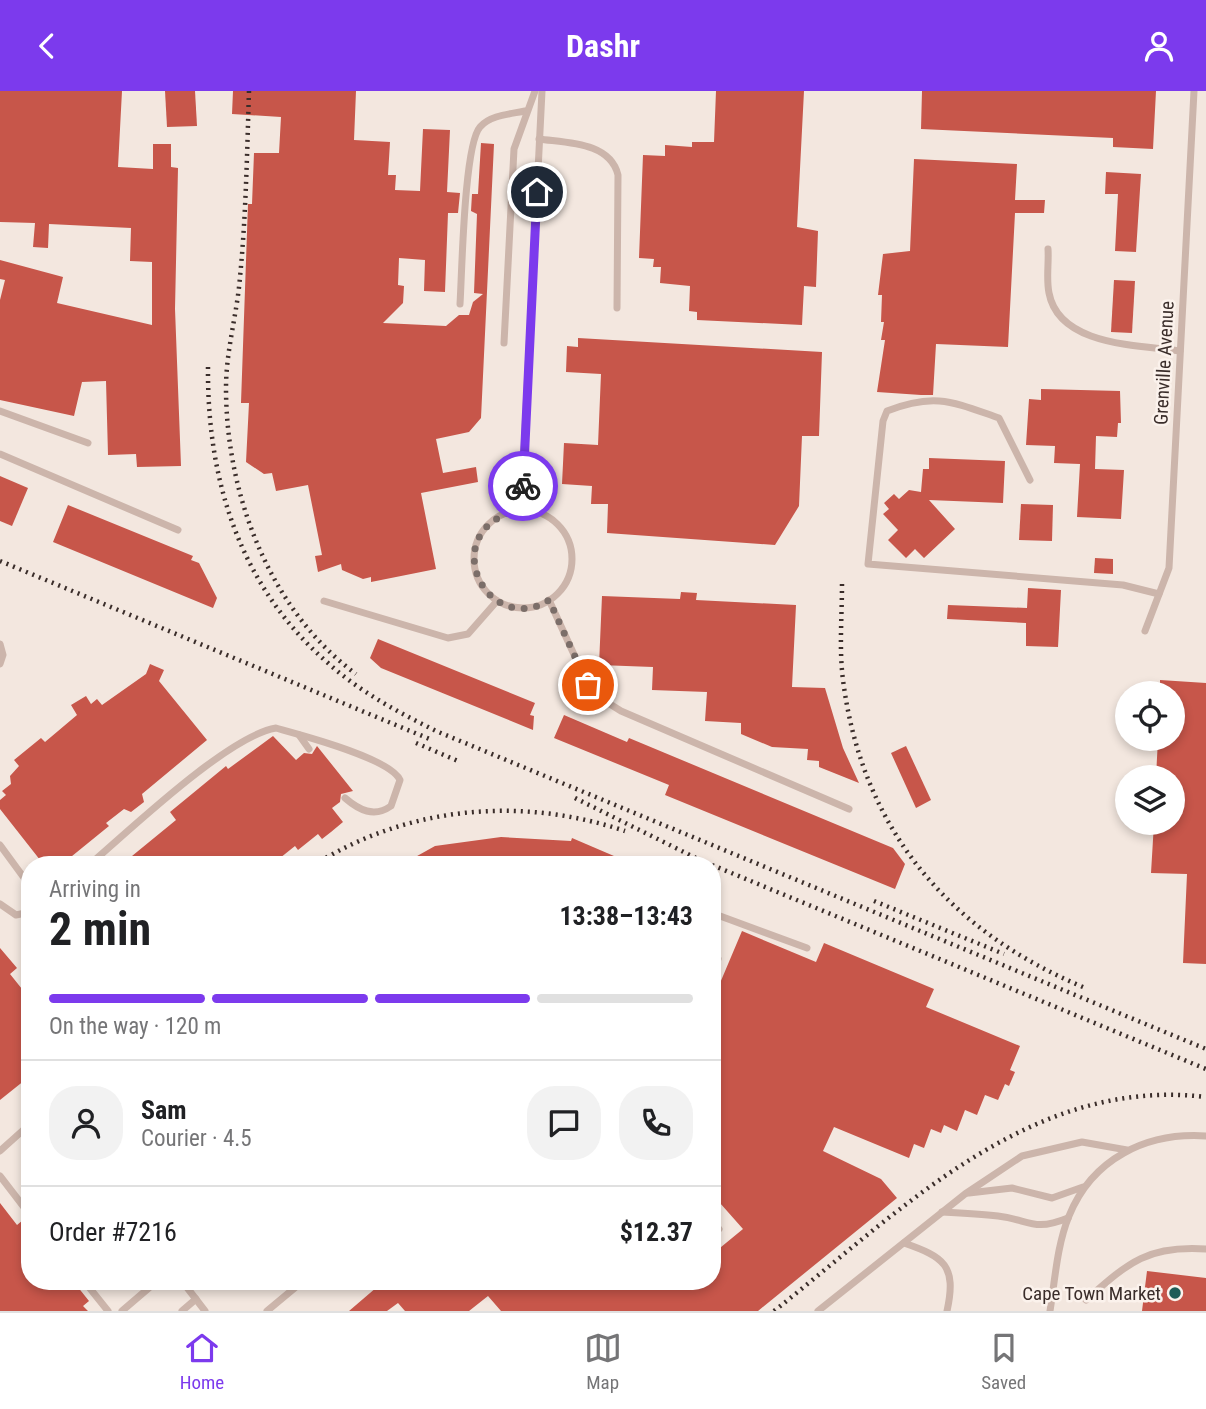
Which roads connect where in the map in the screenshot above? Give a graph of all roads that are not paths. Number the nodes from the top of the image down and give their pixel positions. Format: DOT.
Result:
graph roads {
  1 [pos="535,91"];
  2 [pos="541,91"];
  3 [pos="1194,91"];
  4 [pos="525,111"];
  5 [pos="539,139"];
  6 [pos="1048,249"];
  7 [pos="460,305"];
  8 [pos="617,308"];
  9 [pos="504,343"];
  10 [pos="1180,351"];
  11 [pos="0,411"];
  12 [pos="88,443"];
  13 [pos="0,454"];
  14 [pos="1030,480"];
  15 [pos="522,509"];
  16 [pos="178,530"];
  17 [pos="1159,594"];
  18 [pos="549,600"];
  19 [pos="324,601"];
  20 [pos="497,601"];
  21 [pos="1145,631"];
  22 [pos="0,644"];
  23 [pos="0,664"];
  24 [pos="299,734"];
  25 [pos="309,749"];
  26 [pos="345,798"];
  27 [pos="849,809"];
  28 [pos="0,845"];
  29 [pos="100,856"];
  30 [pos="21,874"];
  31 [pos="0,904"];
  32 [pos="21,914"];
  33 [pos="721,916"];
  34 [pos="807,948"];
  35 [pos="21,1131"];
  36 [pos="1206,1136"];
  37 [pos="1127,1150"];
  38 [pos="0,1151"];
  39 [pos="0,1175"];
  40 [pos="1083,1187"];
  41 [pos="965,1194"];
  42 [pos="21,1203"];
  43 [pos="942,1212"];
  44 [pos="1068,1218"];
  45 [pos="904,1243"];
  46 [pos="1206,1249"];
  47 [pos="92,1290"];
  48 [pos="146,1290"];
  49 [pos="189,1290"];
  50 [pos="292,1290"];
  51 [pos="196,1299"];
  52 [pos="1086,1300"];
  53 [pos="108,1311"];
  54 [pos="122,1311"];
  55 [pos="182,1311"];
  56 [pos="205,1311"];
  57 [pos="267,1311"];
  58 [pos="818,1311"];
  59 [pos="947,1311"];
  60 [pos="1050,1311"];
  1 -- 4 [label="lane"];
  2 -- 5 [label="lane"];
  3 -- 10 [label="lane, Grenville Avenue"];
  4 -- 7 [label="lane"];
  4 -- 9 [label="lane"];
  5 -- 8 [label="lane"];
  5 -- 15 [label="lane"];
  6 -- 10 [label="lane"];
  10 -- 17 [label="lane, Grenville Avenue"];
  11 -- 12 [label="lane"];
  13 -- 16 [label="lane"];
  14 -- 17 [label="lane"];
  15 -- 18 [label="lane"];
  15 -- 20 [label="lane"];
  17 -- 21 [label="lane, Grenville Avenue"];
  18 -- 20 [label="lane"];
  18 -- 27 [label="lane"];
  19 -- 20 [label="lane"];
  22 -- 23 [label="lane"];
  24 -- 25 [label="lane"];
  24 -- 26 [label="lane"];
  24 -- 29 [label="lane"];
  28 -- 30 [label="lane"];
  31 -- 32 [label="lane"];
  33 -- 34 [label="lane"];
  35 -- 38 [label="lane"];
  36 -- 37 [label="lane"];
  37 -- 40 [label="lane"];
  37 -- 41 [label="lane"];
  39 -- 42 [label="lane"];
  40 -- 41 [label="lane"];
  40 -- 44 [label="lane"];
  41 -- 43 [label="lane"];
  43 -- 44 [label="lane"];
  43 -- 45 [label="lane"];
  44 -- 60 [label="lane"];
  45 -- 58 [label="lane"];
  45 -- 59 [label="lane"];
  46 -- 52 [label="lane"];
  47 -- 53 [label="lane"];
  48 -- 54 [label="lane"];
  49 -- 51 [label="lane"];
  50 -- 57 [label="lane"];
  51 -- 55 [label="lane"];
  51 -- 56 [label="lane"];
}
